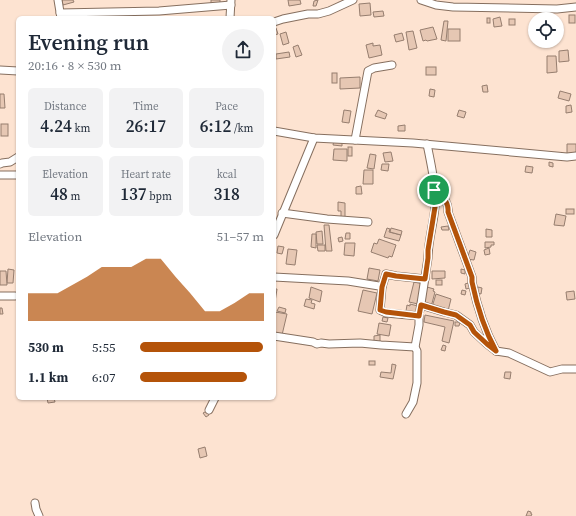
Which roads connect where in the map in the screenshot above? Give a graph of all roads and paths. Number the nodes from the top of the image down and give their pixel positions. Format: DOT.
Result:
graph roads {
  1 [pos="58,0"];
  2 [pos="353,0"];
  3 [pos="421,0"];
  4 [pos="231,3"];
  5 [pos="576,8"];
  6 [pos="60,15"];
  7 [pos="230,16"];
  8 [pos="276,21"];
  9 [pos="392,65"];
  10 [pos="0,70"];
  11 [pos="16,71"];
  12 [pos="276,131"];
  13 [pos="314,138"];
  14 [pos="355,140"];
  15 [pos="427,144"];
  16 [pos="576,156"];
  17 [pos="16,158"];
  18 [pos="0,164"];
  19 [pos="0,175"];
  20 [pos="16,176"];
  21 [pos="434,190"];
  22 [pos="282,213"];
  23 [pos="368,222"];
  24 [pos="276,229"];
  25 [pos="276,277"];
  26 [pos="425,279"];
  27 [pos="382,287"];
  28 [pos="0,296"];
  29 [pos="16,296"];
  30 [pos="421,305"];
  31 [pos="419,316"];
  32 [pos="276,336"];
  33 [pos="415,347"];
  34 [pos="496,351"];
  35 [pos="576,369"];
  36 [pos="214,400"];
  37 [pos="209,410"];
  38 [pos="406,414"];
  39 [pos="35,504"];
  40 [pos="39,516"];
  1 -- 6 [label="street"];
  2 -- 8 [label="street"];
  3 -- 5 [label="street"];
  4 -- 6 [label="street"];
  4 -- 7 [label="street"];
  9 -- 14 [label="street"];
  10 -- 11 [label="street"];
  12 -- 13 [label="street"];
  13 -- 14 [label="street"];
  13 -- 22 [label="street"];
  14 -- 15 [label="street"];
  15 -- 16 [label="street"];
  15 -- 21 [label="street"];
  17 -- 18 [label="street"];
  19 -- 20 [label="street"];
  21 -- 26 [label="street"];
  21 -- 34 [label="street"];
  22 -- 23 [label="street"];
  22 -- 24 [label="street"];
  25 -- 27 [label="street"];
  26 -- 27 [label="street"];
  26 -- 30 [label="street"];
  27 -- 31 [label="street"];
  28 -- 29 [label="street"];
  30 -- 31 [label="street"];
  30 -- 34 [label="street"];
  31 -- 33 [label="street"];
  32 -- 33 [label="street"];
  33 -- 38 [label="street"];
  34 -- 35 [label="street"];
  36 -- 37 [label="street"];
  39 -- 40 [label="street"];
}
